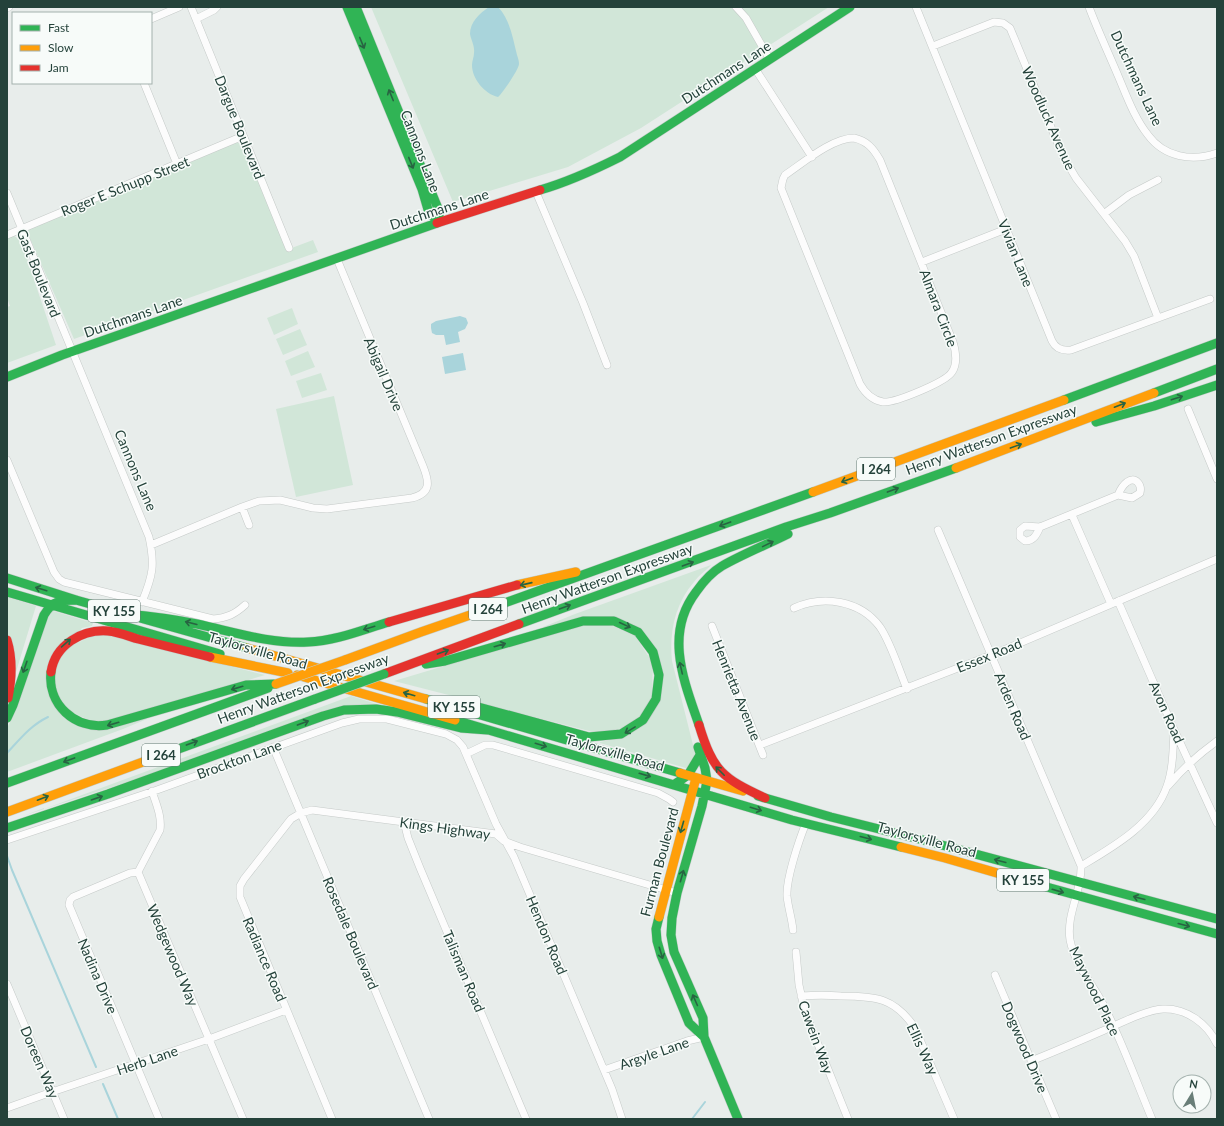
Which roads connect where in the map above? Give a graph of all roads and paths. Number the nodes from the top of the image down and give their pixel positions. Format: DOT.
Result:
graph roads {
  1 [pos="179,7"];
  2 [pos="191,7"];
  3 [pos="217,7"];
  4 [pos="347,7"];
  5 [pos="356,7"];
  6 [pos="736,7"];
  7 [pos="850,7"];
  8 [pos="916,7"];
  9 [pos="1089,7"];
  10 [pos="152,19"];
  11 [pos="196,19"];
  12 [pos="933,46"];
  13 [pos="770,60"];
  14 [pos="756,70"];
  15 [pos="144,84"];
  16 [pos="243,136"];
  17 [pos="1217,153"];
  18 [pos="812,157"];
  19 [pos="177,164"];
  20 [pos="1158,180"];
  21 [pos="536,192"];
  22 [pos="7,194"];
  23 [pos="1105,213"];
  24 [pos="439,222"];
  25 [pos="21,229"];
  26 [pos="1006,229"];
  27 [pos="7,235"];
  28 [pos="289,248"];
  29 [pos="337,260"];
  30 [pos="922,262"];
  31 [pos="1210,299"];
  32 [pos="1158,318"];
  33 [pos="1217,343"];
  34 [pos="72,352"];
  35 [pos="607,365"];
  36 [pos="1217,369"];
  37 [pos="7,377"];
  38 [pos="1217,385"];
  39 [pos="1188,409"];
  40 [pos="1032,440"];
  41 [pos="7,460"];
  42 [pos="1217,479"];
  43 [pos="1118,495"];
  44 [pos="242,507"];
  45 [pos="830,513"];
  46 [pos="1072,515"];
  47 [pos="249,525"];
  48 [pos="1040,527"];
  49 [pos="938,530"];
  50 [pos="150,545"];
  51 [pos="632,558"];
  52 [pos="1217,559"];
  53 [pos="7,578"];
  54 [pos="7,592"];
  55 [pos="76,600"];
  56 [pos="1118,601"];
  57 [pos="142,602"];
  58 [pos="1111,604"];
  59 [pos="50,605"];
  60 [pos="245,605"];
  61 [pos="794,608"];
  62 [pos="124,614"];
  63 [pos="712,626"];
  64 [pos="7,640"];
  65 [pos="992,655"];
  66 [pos="394,670"];
  67 [pos="288,673"];
  68 [pos="276,684"];
  69 [pos="907,689"];
  70 [pos="7,700"];
  71 [pos="437,702"];
  72 [pos="691,706"];
  73 [pos="7,718"];
  74 [pos="488,730"];
  75 [pos="1174,730"];
  76 [pos="1217,741"];
  77 [pos="760,746"];
  78 [pos="273,747"];
  79 [pos="466,754"];
  80 [pos="700,755"];
  81 [pos="763,755"];
  82 [pos="1190,762"];
  83 [pos="692,776"];
  84 [pos="707,781"];
  85 [pos="7,783"];
  86 [pos="674,784"];
  87 [pos="1167,787"];
  88 [pos="693,790"];
  89 [pos="152,791"];
  90 [pos="705,794"];
  91 [pos="765,798"];
  92 [pos="673,802"];
  93 [pos="7,812"];
  94 [pos="301,812"];
  95 [pos="404,822"];
  96 [pos="806,823"];
  97 [pos="1217,823"];
  98 [pos="7,828"];
  99 [pos="7,840"];
  100 [pos="504,841"];
  101 [pos="1081,866"];
  102 [pos="138,872"];
  103 [pos="1079,882"];
  104 [pos="665,890"];
  105 [pos="677,893"];
  106 [pos="1076,896"];
  107 [pos="1217,919"];
  108 [pos="793,930"];
  109 [pos="1217,934"];
  110 [pos="796,952"];
  111 [pos="995,975"];
  112 [pos="7,984"];
  113 [pos="801,996"];
  114 [pos="286,1010"];
  115 [pos="1113,1026"];
  116 [pos="704,1037"];
  117 [pos="209,1039"];
  118 [pos="1217,1044"];
  119 [pos="1031,1061"];
  120 [pos="136,1064"];
  121 [pos="604,1070"];
  122 [pos="53,1092"];
  123 [pos="7,1108"];
  124 [pos="64,1119"];
  125 [pos="159,1119"];
  126 [pos="243,1119"];
  127 [pos="332,1119"];
  128 [pos="429,1119"];
  129 [pos="526,1119"];
  130 [pos="622,1119"];
  131 [pos="738,1119"];
  132 [pos="848,1119"];
  133 [pos="954,1119"];
  134 [pos="1056,1119"];
  135 [pos="1152,1119"];
  1 -- 10 [label="street"];
  2 -- 11 [label="street, Dargue Boulevard"];
  3 -- 11 [label="street"];
  4 -- 24 [label="main road, Cannons Lane, one-way"];
  24 -- 5 [label="main road, Cannons Lane, one-way"];
  6 -- 13 [label="street"];
  7 -- 13 [label="main road, Dutchmans Lane"];
  8 -- 12 [label="street, Vivian Lane"];
  9 -- 17 [label="street, Dutchmans Lane"];
  11 -- 16 [label="street, Dargue Boulevard"];
  12 -- 23 [label="street, Woodluck Avenue"];
  12 -- 26 [label="street, Vivian Lane"];
  13 -- 14 [label="main road, Dutchmans Lane"];
  14 -- 18 [label="street"];
  14 -- 21 [label="main road, Dutchmans Lane"];
  15 -- 19 [label="street"];
  16 -- 19 [label="street, Roger E Schupp Street"];
  16 -- 28 [label="street, Dargue Boulevard"];
  18 -- 30 [label="street, Almara Circle"];
  18 -- 30 [label="street, Almara Circle"];
  19 -- 25 [label="street, Roger E Schupp Street"];
  20 -- 23 [label="street"];
  21 -- 24 [label="main road, Dutchmans Lane"];
  21 -- 35 [label="street"];
  22 -- 25 [label="street, Gast Boulevard"];
  23 -- 32 [label="street, Woodluck Avenue"];
  24 -- 29 [label="main road, Dutchmans Lane"];
  25 -- 27 [label="street, Roger E Schupp Street"];
  25 -- 34 [label="street, Gast Boulevard"];
  26 -- 30 [label="street"];
  26 -- 32 [label="street, Vivian Lane"];
  29 -- 34 [label="main road, Dutchmans Lane"];
  29 -- 44 [label="street, Abigail Drive"];
  31 -- 32 [label="street, Vivian Lane"];
  33 -- 51 [label="main road, Henry Watterson Expressway / I 264, one-way"];
  34 -- 37 [label="main road, Dutchmans Lane"];
  34 -- 50 [label="street, Cannons Lane"];
  40 -- 36 [label="main road, Henry Watterson Expressway / I 264, one-way"];
  40 -- 38 [label="main road, one-way"];
  39 -- 42 [label="street"];
  45 -- 40 [label="main road, Henry Watterson Expressway / I 264, one-way"];
  41 -- 57 [label="street"];
  43 -- 46 [label="street"];
  44 -- 47 [label="street"];
  44 -- 50 [label="street"];
  66 -- 45 [label="main road, Henry Watterson Expressway / I 264, one-way"];
  72 -- 45 [label="main road, one-way"];
  46 -- 48 [label="street"];
  46 -- 58 [label="street"];
  49 -- 65 [label="street, Arden Road"];
  50 -- 57 [label="street, Cannons Lane"];
  51 -- 62 [label="main road, one-way"];
  51 -- 68 [label="main road, Henry Watterson Expressway / I 264, bridge"];
  52 -- 56 [label="street, Essex Road"];
  55 -- 53 [label="main road, Taylorsville Road / KY 155, one-way"];
  54 -- 59 [label="main road, Taylorsville Road / KY 155"];
  55 -- 59 [label="main road"];
  55 -- 62 [label="main road, Taylorsville Road / KY 155"];
  56 -- 58 [label="street, Essex Road"];
  56 -- 75 [label="street, Avon Road"];
  57 -- 60 [label="street"];
  58 -- 65 [label="street, Essex Road"];
  59 -- 67 [label="main road, Taylorsville Road / KY 155"];
  59 -- 73 [label="main road, one-way"];
  61 -- 69 [label="street"];
  71 -- 62 [label="main road, Taylorsville Road / KY 155, one-way"];
  63 -- 77 [label="street, Henrietta Avenue"];
  64 -- 70 [label="main road"];
  65 -- 69 [label="street, Essex Road"];
  65 -- 101 [label="street, Arden Road"];
  66 -- 71 [label="main road, one-way"];
  93 -- 66 [label="main road, Henry Watterson Expressway / I 264, one-way, bridge"];
  68 -- 67 [label="main road, one-way"];
  67 -- 74 [label="main road, Taylorsville Road / KY 155"];
  68 -- 85 [label="main road, Henry Watterson Expressway / I 264, one-way"];
  69 -- 77 [label="street, Essex Road"];
  71 -- 83 [label="main road, Taylorsville Road / KY 155"];
  72 -- 80 [label="main road"];
  91 -- 72 [label="main road, one-way"];
  74 -- 86 [label="main road, Taylorsville Road / KY 155, one-way"];
  98 -- 74 [label="main road, one-way"];
  75 -- 82 [label="street, Avon Road"];
  75 -- 87 [label="street"];
  76 -- 82 [label="street"];
  77 -- 81 [label="street, Henrietta Avenue"];
  78 -- 79 [label="street, Brockton Lane"];
  78 -- 89 [label="street, Brockton Lane"];
  78 -- 94 [label="street, Rosedale Boulevard"];
  79 -- 92 [label="street, Taylorsville Road"];
  79 -- 100 [label="street, Hendon Road"];
  80 -- 83 [label="main road"];
  80 -- 84 [label="main road"];
  82 -- 87 [label="street"];
  82 -- 97 [label="street, Avon Road"];
  83 -- 84 [label="main road, Taylorsville Road / KY 155"];
  83 -- 86 [label="main road"];
  83 -- 88 [label="main road, Furman Boulevard"];
  84 -- 90 [label="main road, Furman Boulevard"];
  84 -- 91 [label="main road, Taylorsville Road / KY 155"];
  86 -- 88 [label="main road, Taylorsville Road / KY 155"];
  87 -- 101 [label="street"];
  88 -- 90 [label="main road, Taylorsville Road / KY 155"];
  88 -- 104 [label="main road, Furman Boulevard, one-way"];
  89 -- 99 [label="street, Brockton Lane"];
  89 -- 102 [label="street"];
  90 -- 96 [label="main road, Taylorsville Road / KY 155, one-way"];
  105 -- 90 [label="main road, Furman Boulevard, one-way"];
  103 -- 91 [label="main road, Taylorsville Road / KY 155, one-way"];
  94 -- 95 [label="street, Kings Highway"];
  94 -- 114 [label="street, Radiance Road"];
  94 -- 128 [label="street, Rosedale Boulevard"];
  95 -- 100 [label="street, Kings Highway"];
  95 -- 129 [label="street, Talisman Road"];
  96 -- 106 [label="main road, Taylorsville Road / KY 155, one-way"];
  96 -- 108 [label="street"];
  100 -- 104 [label="street, Kings Highway"];
  100 -- 121 [label="street, Hendon Road"];
  101 -- 103 [label="street, Arden Road"];
  102 -- 117 [label="street, Wedgewood Way"];
  102 -- 120 [label="street, Nadina Drive"];
  103 -- 106 [label="street, Maywood Place"];
  107 -- 103 [label="main road, Taylorsville Road / KY 155, one-way"];
  104 -- 105 [label="street, Kings Highway"];
  104 -- 116 [label="main road, Furman Boulevard, one-way"];
  116 -- 105 [label="main road, Furman Boulevard, one-way"];
  106 -- 109 [label="main road, Taylorsville Road / KY 155, one-way"];
  106 -- 115 [label="street, Maywood Place"];
  110 -- 113 [label="street, Cawein Way"];
  111 -- 119 [label="street, Dogwood Drive"];
  112 -- 122 [label="street, Doreen Way"];
  113 -- 132 [label="street, Cawein Way"];
  113 -- 133 [label="street, Ellis Way"];
  114 -- 117 [label="street, Herb Lane"];
  114 -- 127 [label="street, Radiance Road"];
  115 -- 118 [label="street"];
  115 -- 119 [label="street"];
  115 -- 135 [label="street, Maywood Place"];
  116 -- 121 [label="street, Argyle Lane"];
  116 -- 131 [label="main road, Furman Boulevard"];
  117 -- 120 [label="street, Herb Lane"];
  117 -- 126 [label="street, Wedgewood Way"];
  119 -- 134 [label="street, Dogwood Drive"];
  120 -- 122 [label="street, Herb Lane"];
  120 -- 125 [label="street, Nadina Drive"];
  121 -- 130 [label="street, Hendon Road"];
  122 -- 123 [label="street, Herb Lane"];
  122 -- 124 [label="street, Doreen Way"];
}
